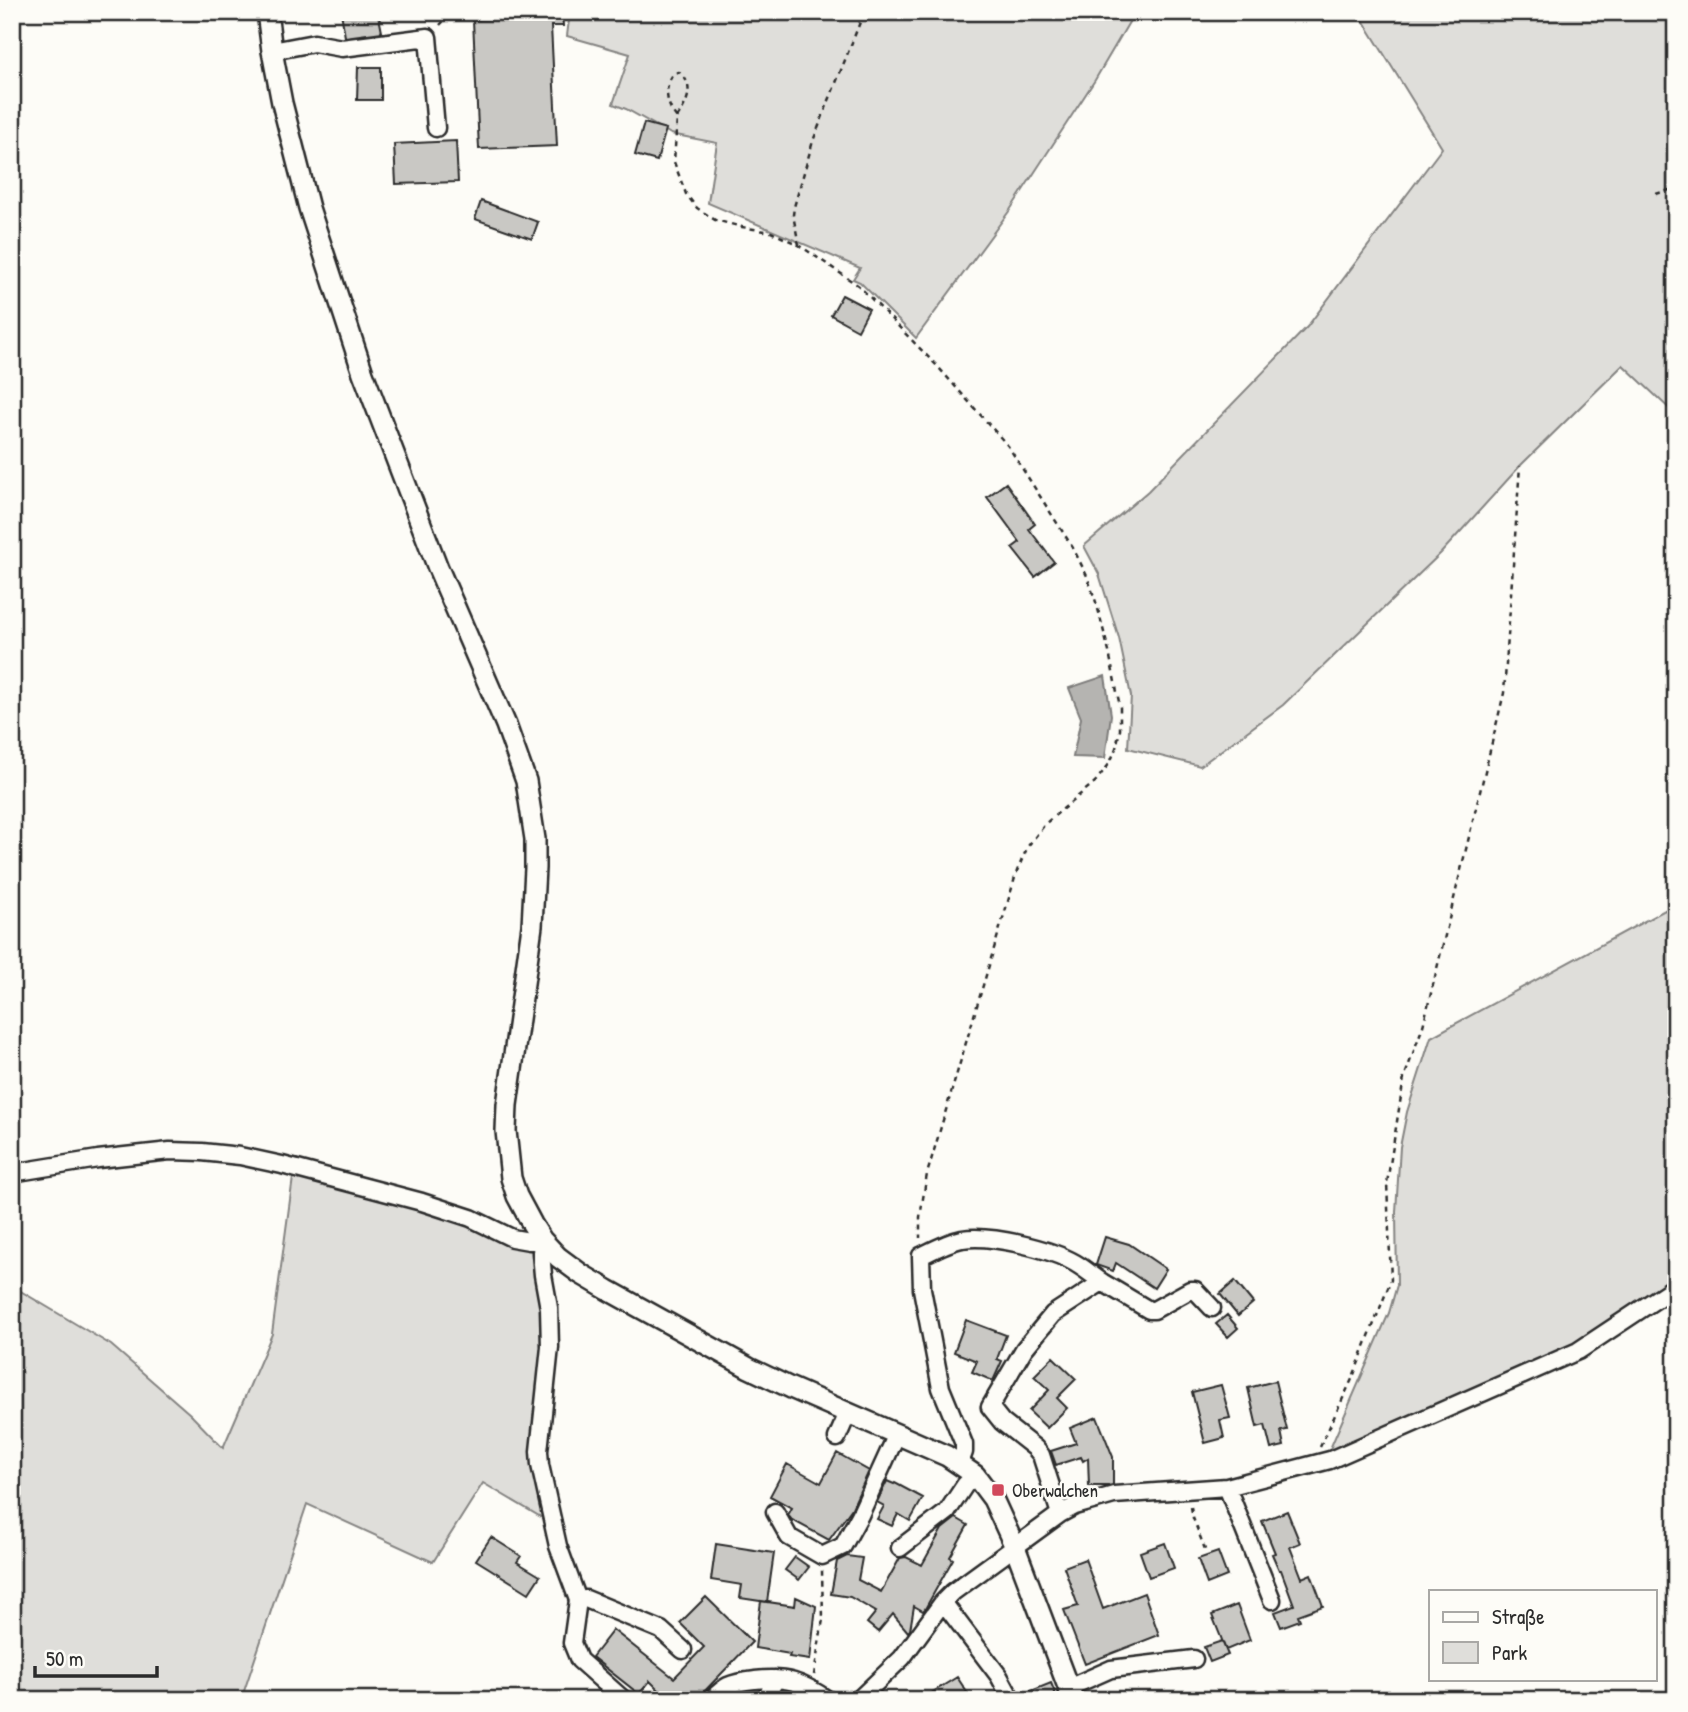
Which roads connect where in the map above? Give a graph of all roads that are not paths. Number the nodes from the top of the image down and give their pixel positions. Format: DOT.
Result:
graph roads {
  1 [pos="267,12"];
  2 [pos="272,51"];
  3 [pos="436,128"];
  4 [pos="12,1173"];
  5 [pos="542,1240"];
  6 [pos="1102,1282"];
  7 [pos="1676,1286"];
  8 [pos="1212,1308"];
  9 [pos="848,1413"];
  10 [pos="897,1434"];
  11 [pos="836,1438"];
  12 [pos="960,1463"];
  13 [pos="975,1475"];
  14 [pos="1227,1487"];
  15 [pos="775,1511"];
  16 [pos="1060,1514"];
  17 [pos="1015,1547"];
  18 [pos="900,1548"];
  19 [pos="578,1600"];
  20 [pos="1272,1600"];
  21 [pos="943,1602"];
  22 [pos="683,1650"];
  23 [pos="1194,1659"];
  24 [pos="775,1679"];
  25 [pos="1070,1694"];
  26 [pos="1009,1699"];
  27 [pos="624,1700"];
  28 [pos="711,1700"];
  29 [pos="766,1700"];
  30 [pos="828,1700"];
  31 [pos="858,1700"];
  1 -- 2 [label="main road"];
  2 -- 3 [label="street"];
  2 -- 5 [label="main road"];
  4 -- 5 [label="street"];
  5 -- 9 [label="main road"];
  5 -- 19 [label="street"];
  6 -- 8 [label="street"];
  6 -- 12 [label="street"];
  6 -- 16 [label="street"];
  7 -- 14 [label="street"];
  9 -- 10 [label="main road"];
  9 -- 11 [label="street"];
  10 -- 12 [label="main road"];
  10 -- 15 [label="street"];
  12 -- 13 [label="main road"];
  13 -- 17 [label="main road"];
  13 -- 18 [label="street"];
  14 -- 16 [label="street"];
  14 -- 20 [label="street"];
  16 -- 17 [label="street"];
  17 -- 21 [label="street"];
  17 -- 25 [label="main road"];
  19 -- 22 [label="street"];
  19 -- 27 [label="street"];
  21 -- 26 [label="street"];
  21 -- 31 [label="street"];
  23 -- 25 [label="street"];
  24 -- 28 [label="street"];
  24 -- 29 [label="street"];
  24 -- 30 [label="street"];
}
